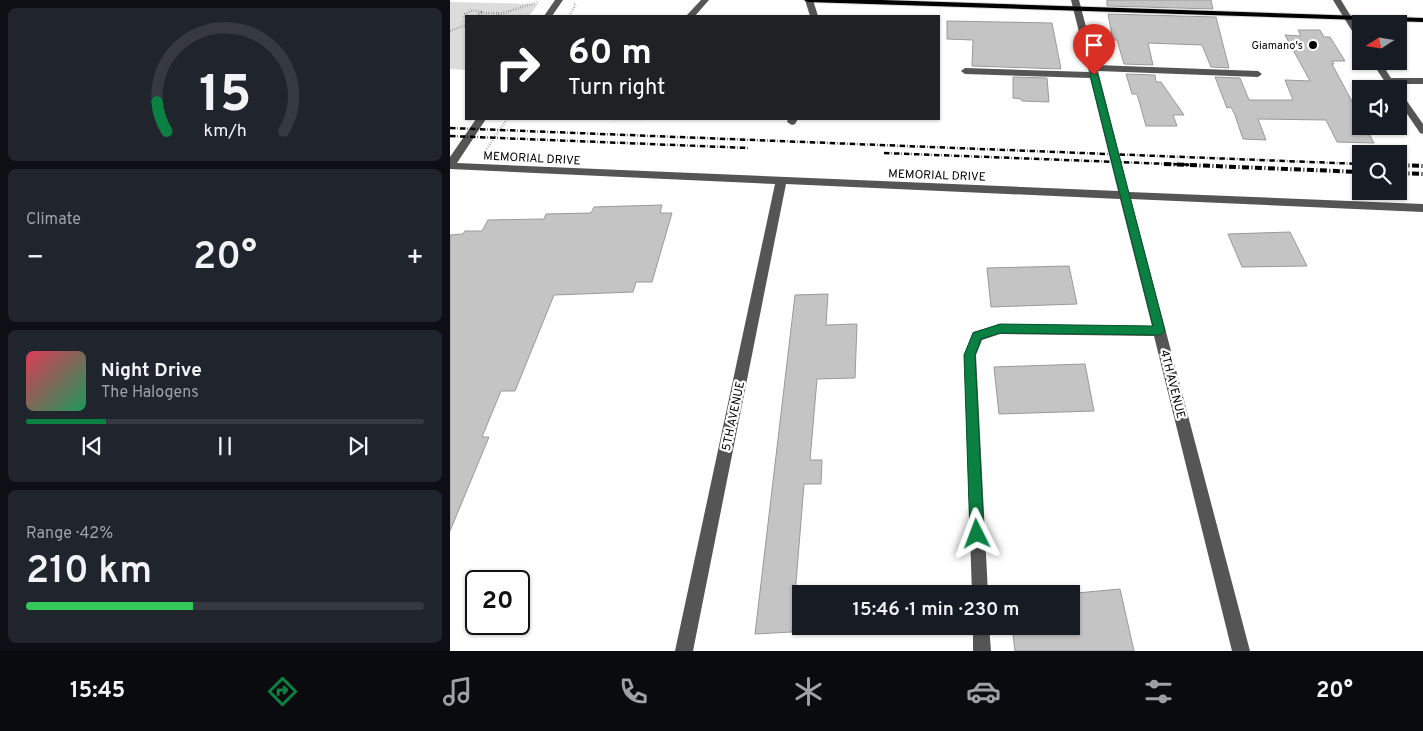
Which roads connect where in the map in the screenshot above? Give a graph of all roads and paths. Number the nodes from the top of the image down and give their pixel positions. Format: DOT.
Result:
graph roads {
  1 [pos="559,0"];
  2 [pos="705,0"];
  3 [pos="809,0"];
  4 [pos="1337,0"];
  5 [pos="538,2"];
  6 [pos="1076,4"];
  7 [pos="507,12"];
  8 [pos="481,13"];
  9 [pos="497,15"];
  10 [pos="549,15"];
  11 [pos="691,15"];
  12 [pos="814,15"];
  13 [pos="465,16"];
  14 [pos="1346,17"];
  15 [pos="1423,20"];
  16 [pos="465,25"];
  17 [pos="1352,26"];
  18 [pos="450,31"];
  19 [pos="965,71"];
  20 [pos="1094,72"];
  21 [pos="1258,74"];
  22 [pos="1423,81"];
  23 [pos="1407,83"];
  24 [pos="1407,108"];
  25 [pos="480,120"];
  26 [pos="506,120"];
  27 [pos="1423,131"];
  28 [pos="482,156"];
  29 [pos="450,166"];
  30 [pos="781,181"];
  31 [pos="1126,195"];
  32 [pos="1423,208"];
  33 [pos="1160,331"];
  34 [pos="980,585"];
  35 [pos="981,635"];
  36 [pos="684,651"];
  37 [pos="982,651"];
  38 [pos="1241,651"];
  1 -- 10 [label="street"];
  2 -- 11 [label="street"];
  3 -- 6 [label="main road"];
  3 -- 12 [label="street"];
  4 -- 14 [label="street"];
  5 -- 7 [label="path"];
  6 -- 14 [label="main road"];
  6 -- 20 [label="street, 4TH AVENUE"];
  7 -- 8 [label="path"];
  7 -- 9 [label="path"];
  8 -- 13 [label="path"];
  14 -- 15 [label="main road"];
  14 -- 17 [label="street"];
  16 -- 18 [label="path"];
  19 -- 20 [label="street"];
  20 -- 21 [label="street"];
  20 -- 31 [label="street, 4TH AVENUE"];
  22 -- 23 [label="street"];
  24 -- 27 [label="street"];
  25 -- 29 [label="street"];
  26 -- 28 [label="path"];
  29 -- 30 [label="street, MEMORIAL DRIVE"];
  30 -- 31 [label="street, MEMORIAL DRIVE"];
  30 -- 36 [label="street, 5TH AVENUE"];
  31 -- 32 [label="street, MEMORIAL DRIVE"];
  31 -- 33 [label="street, 4TH AVENUE"];
  33 -- 34 [label="street"];
  33 -- 38 [label="street, 4TH AVENUE"];
  35 -- 37 [label="street"];
}
